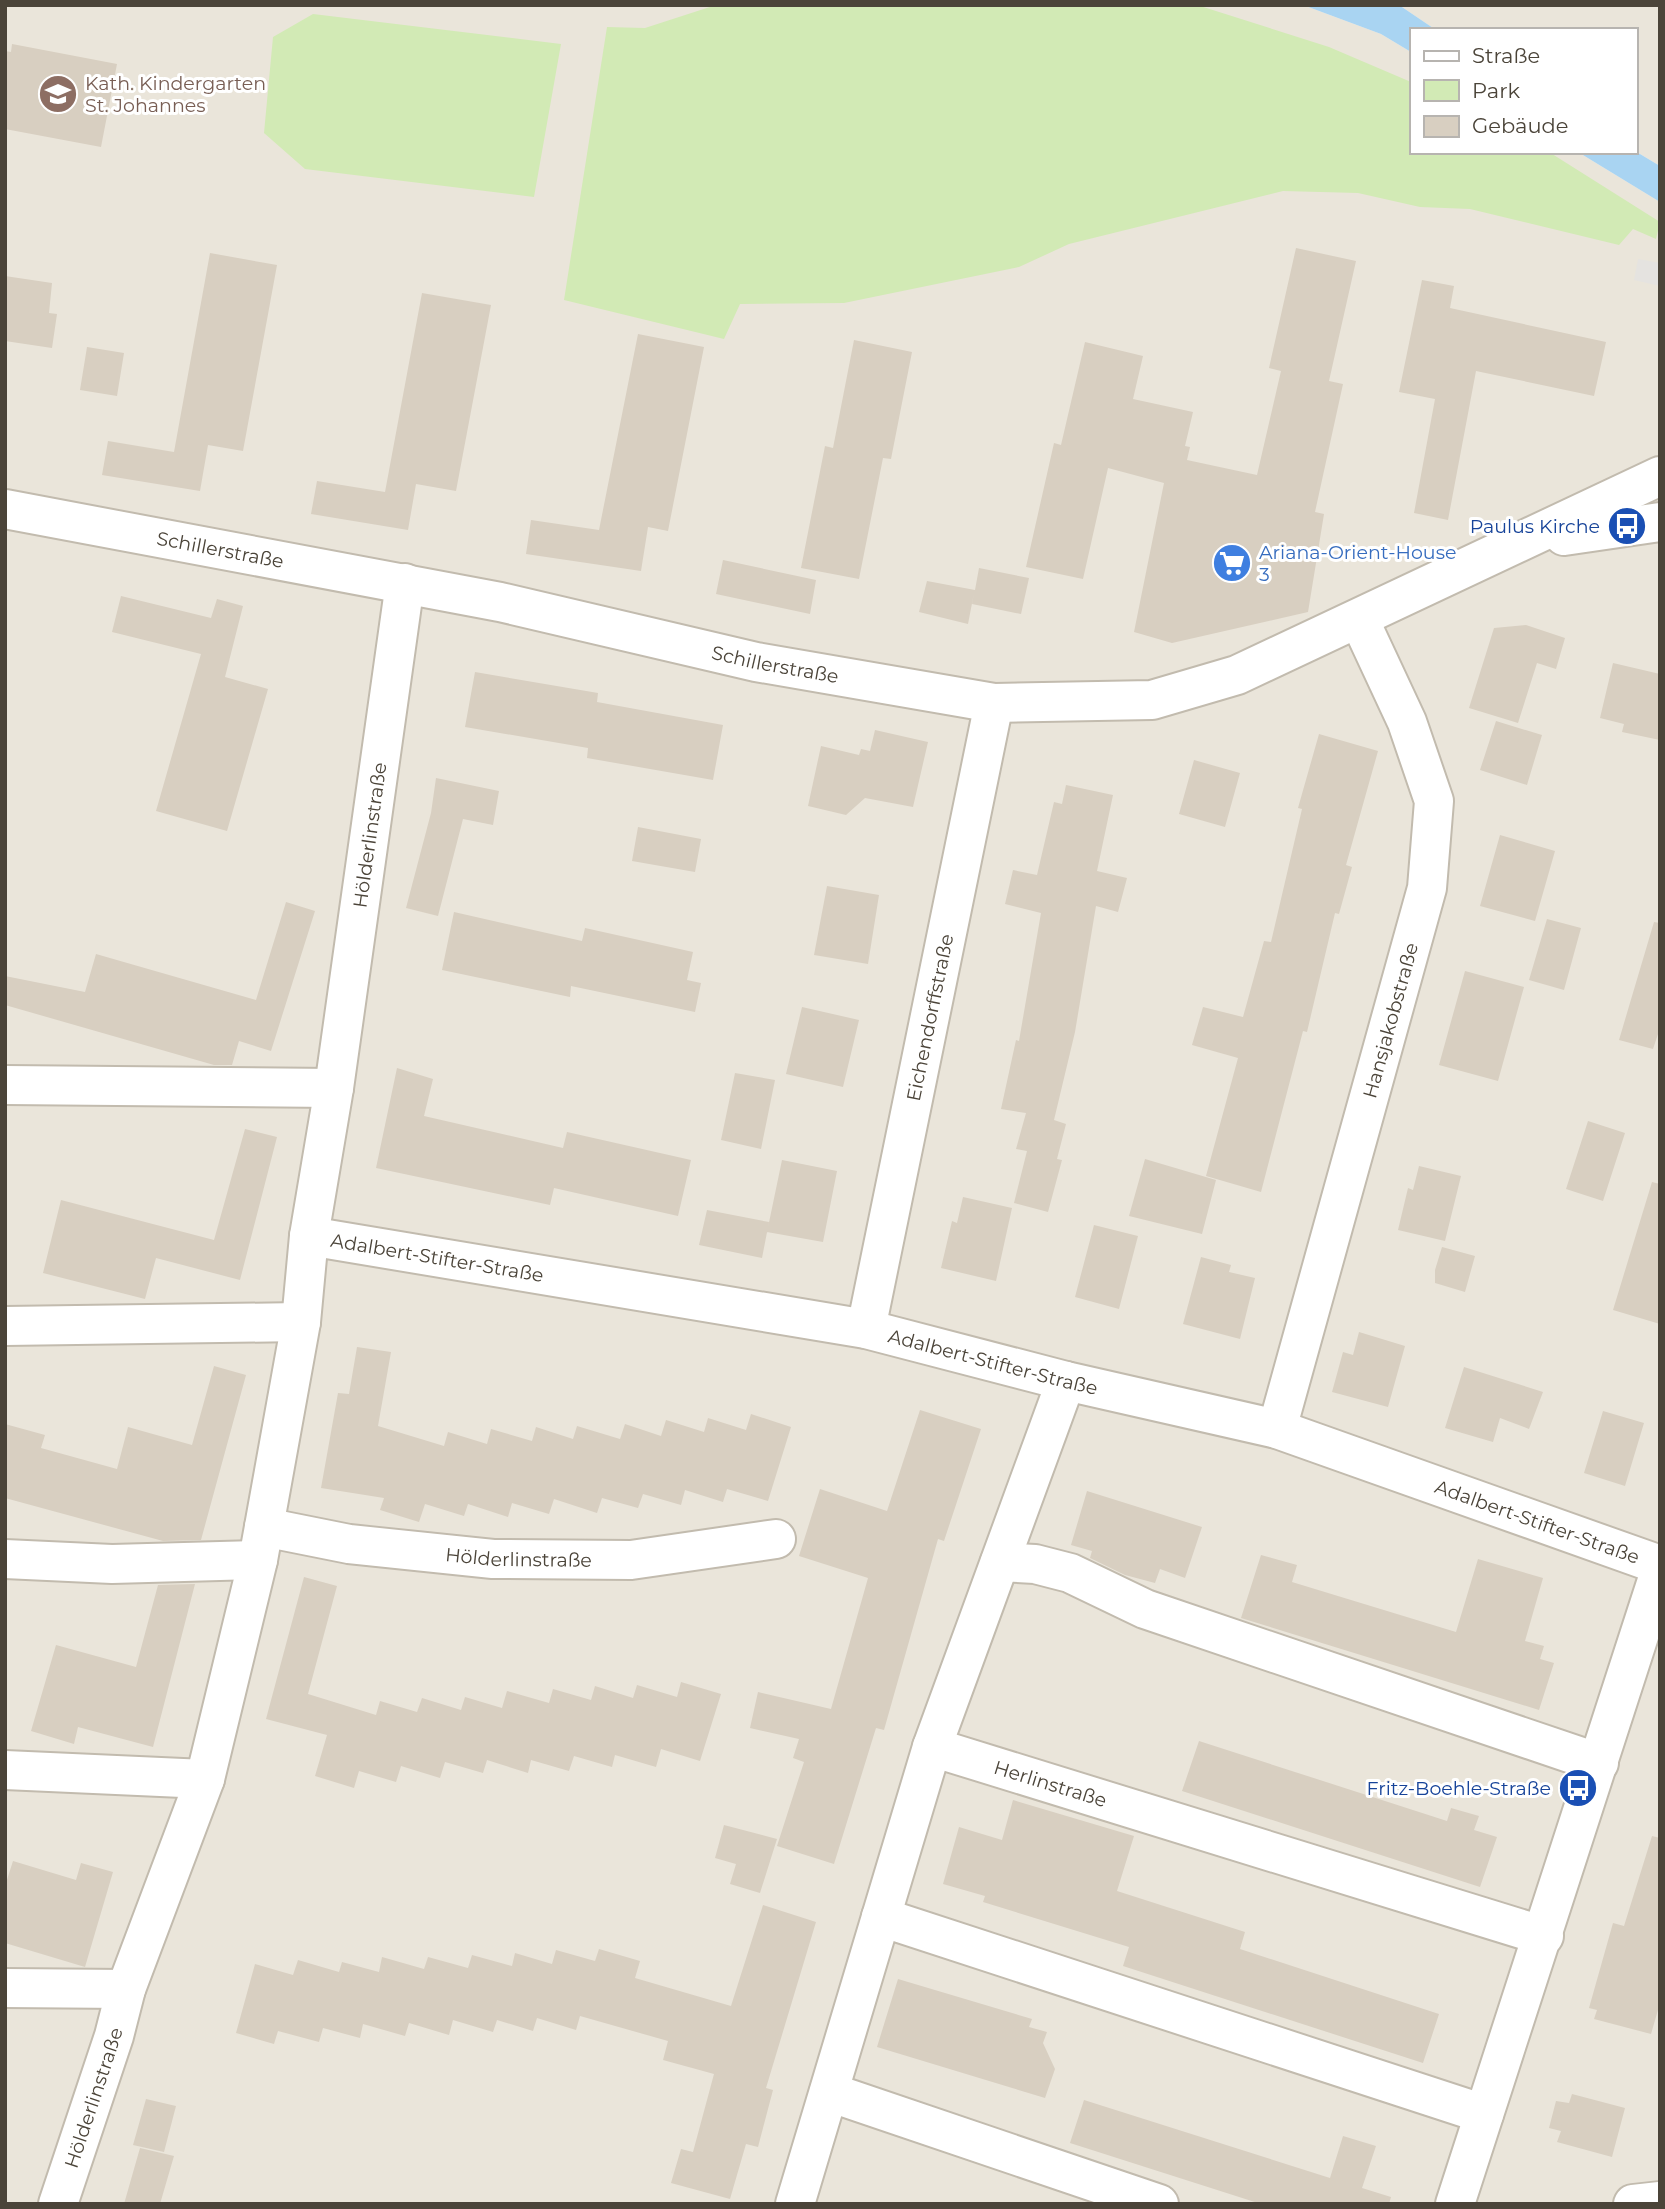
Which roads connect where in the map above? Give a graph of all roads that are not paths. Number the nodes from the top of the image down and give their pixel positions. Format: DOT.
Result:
graph roads {
  1 [pos="1660,476"];
  2 [pos="5,509"];
  3 [pos="1660,522"];
  4 [pos="1524,542"];
  5 [pos="405,583"];
  6 [pos="1359,619"];
  7 [pos="994,704"];
  8 [pos="5,1085"];
  9 [pos="334,1088"];
  10 [pos="309,1236"];
  11 [pos="301,1322"];
  12 [pos="5,1326"];
  13 [pos="866,1329"];
  14 [pos="1066,1381"];
  15 [pos="1277,1429"];
  16 [pos="776,1539"];
  17 [pos="261,1544"];
  18 [pos="5,1559"];
  19 [pos="1000,1562"];
  20 [pos="1660,1565"];
  21 [pos="1660,1571"];
  22 [pos="932,1746"];
  23 [pos="1599,1763"];
  24 [pos="5,1770"];
  25 [pos="205,1779"];
  26 [pos="881,1917"];
  27 [pos="1544,1936"];
  28 [pos="5,1988"];
  29 [pos="126,1989"];
  30 [pos="829,2092"];
  31 [pos="1484,2114"];
  32 [pos="1660,2201"];
  33 [pos="58,2204"];
  34 [pos="795,2204"];
  35 [pos="1159,2204"];
  36 [pos="1455,2204"];
  37 [pos="1633,2204"];
  1 -- 4 [label="street, Schillerstraße"];
  2 -- 5 [label="street, Schillerstraße"];
  3 -- 4 [label="street, Schillerstraße"];
  4 -- 6 [label="street, Schillerstraße"];
  5 -- 7 [label="street, Schillerstraße"];
  5 -- 9 [label="street, Hölderlinstraße"];
  6 -- 7 [label="street, Schillerstraße"];
  6 -- 15 [label="street, Hansjakobstraße"];
  7 -- 13 [label="street, Eichendorffstraße"];
  8 -- 9 [label="street"];
  9 -- 10 [label="street, Hölderlinstraße"];
  10 -- 11 [label="street, Hölderlinstraße"];
  10 -- 13 [label="street, Adalbert-Stifter-Straße"];
  11 -- 12 [label="street"];
  11 -- 17 [label="street, Hölderlinstraße"];
  13 -- 14 [label="street, Adalbert-Stifter-Straße"];
  14 -- 15 [label="street, Adalbert-Stifter-Straße"];
  14 -- 19 [label="street"];
  15 -- 20 [label="street, Adalbert-Stifter-Straße"];
  16 -- 17 [label="street, Hölderlinstraße"];
  17 -- 18 [label="street, Hölderlinstraße"];
  17 -- 25 [label="street, Hölderlinstraße"];
  19 -- 22 [label="street"];
  19 -- 23 [label="street"];
  21 -- 23 [label="street"];
  22 -- 26 [label="street"];
  22 -- 27 [label="street, Herlinstraße"];
  23 -- 27 [label="street"];
  24 -- 25 [label="street"];
  25 -- 29 [label="street, Hölderlinstraße"];
  26 -- 30 [label="street"];
  26 -- 31 [label="street"];
  27 -- 31 [label="street"];
  28 -- 29 [label="street"];
  29 -- 33 [label="street, Hölderlinstraße"];
  30 -- 34 [label="street"];
  30 -- 35 [label="street"];
  31 -- 36 [label="street"];
  32 -- 37 [label="street"];
}
